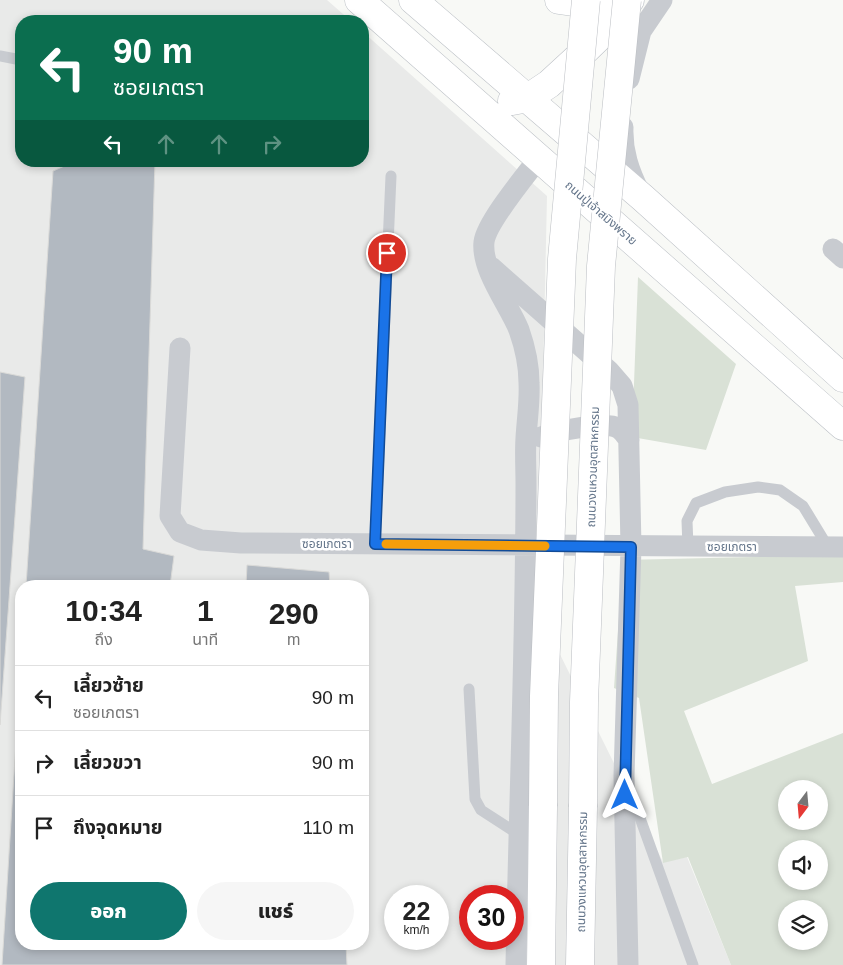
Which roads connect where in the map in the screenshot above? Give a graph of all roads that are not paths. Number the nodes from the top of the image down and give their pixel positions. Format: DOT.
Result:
graph roads {
  1 [pos="359,0"];
  2 [pos="414,0"];
  3 [pos="559,0"];
  4 [pos="586,0"];
  5 [pos="608,0"];
  6 [pos="629,0"];
  7 [pos="662,0"];
  8 [pos="0,56"];
  9 [pos="15,59"];
  10 [pos="468,95"];
  11 [pos="528,98"];
  12 [pos="539,158"];
  13 [pos="391,176"];
  14 [pos="643,198"];
  15 [pos="487,264"];
  16 [pos="180,348"];
  17 [pos="843,378"];
  18 [pos="843,426"];
  19 [pos="629,440"];
  20 [pos="526,448"];
  21 [pos="375,544"];
  22 [pos="526,545"];
  23 [pos="631,547"];
  24 [pos="688,547"];
  25 [pos="835,547"];
  26 [pos="469,689"];
  27 [pos="624,776"];
  28 [pos="518,834"];
  29 [pos="516,965"];
  30 [pos="541,965"];
  31 [pos="580,965"];
  32 [pos="628,965"];
  33 [pos="693,965"];
  1 -- 10 [label="main road, ถนนปู่เจ้าสมิงพราย"];
  2 -- 11 [label="main road"];
  3 -- 5 [label="main road"];
  4 -- 30 [label="main road, bridge"];
  6 -- 11 [label="main road"];
  6 -- 31 [label="main road, ถนนวงแหวนอุตสาหกรรม, bridge"];
  7 -- 14 [label="street"];
  8 -- 9 [label="lane"];
  10 -- 11 [label="main road"];
  10 -- 12 [label="main road, ถนนปู่เจ้าสมิงพราย"];
  11 -- 14 [label="main road"];
  12 -- 15 [label="street"];
  12 -- 18 [label="main road, ถนนปู่เจ้าสมิงพราย"];
  13 -- 21 [label="lane"];
  14 -- 17 [label="main road"];
  15 -- 19 [label="street"];
  15 -- 20 [label="street"];
  16 -- 21 [label="street, ซอยเภตรา"];
  19 -- 20 [label="street"];
  19 -- 23 [label="street"];
  20 -- 22 [label="street"];
  21 -- 22 [label="street, ซอยเภตรา"];
  22 -- 23 [label="street, ซอยเภตรา"];
  22 -- 28 [label="street"];
  23 -- 24 [label="street, ซอยเภตรา"];
  23 -- 27 [label="street"];
  24 -- 25 [label="street, ซอยเภตรา"];
  24 -- 25 [label="lane"];
  26 -- 28 [label="lane"];
  27 -- 32 [label="street"];
  27 -- 33 [label="lane"];
  28 -- 29 [label="street"];
}
